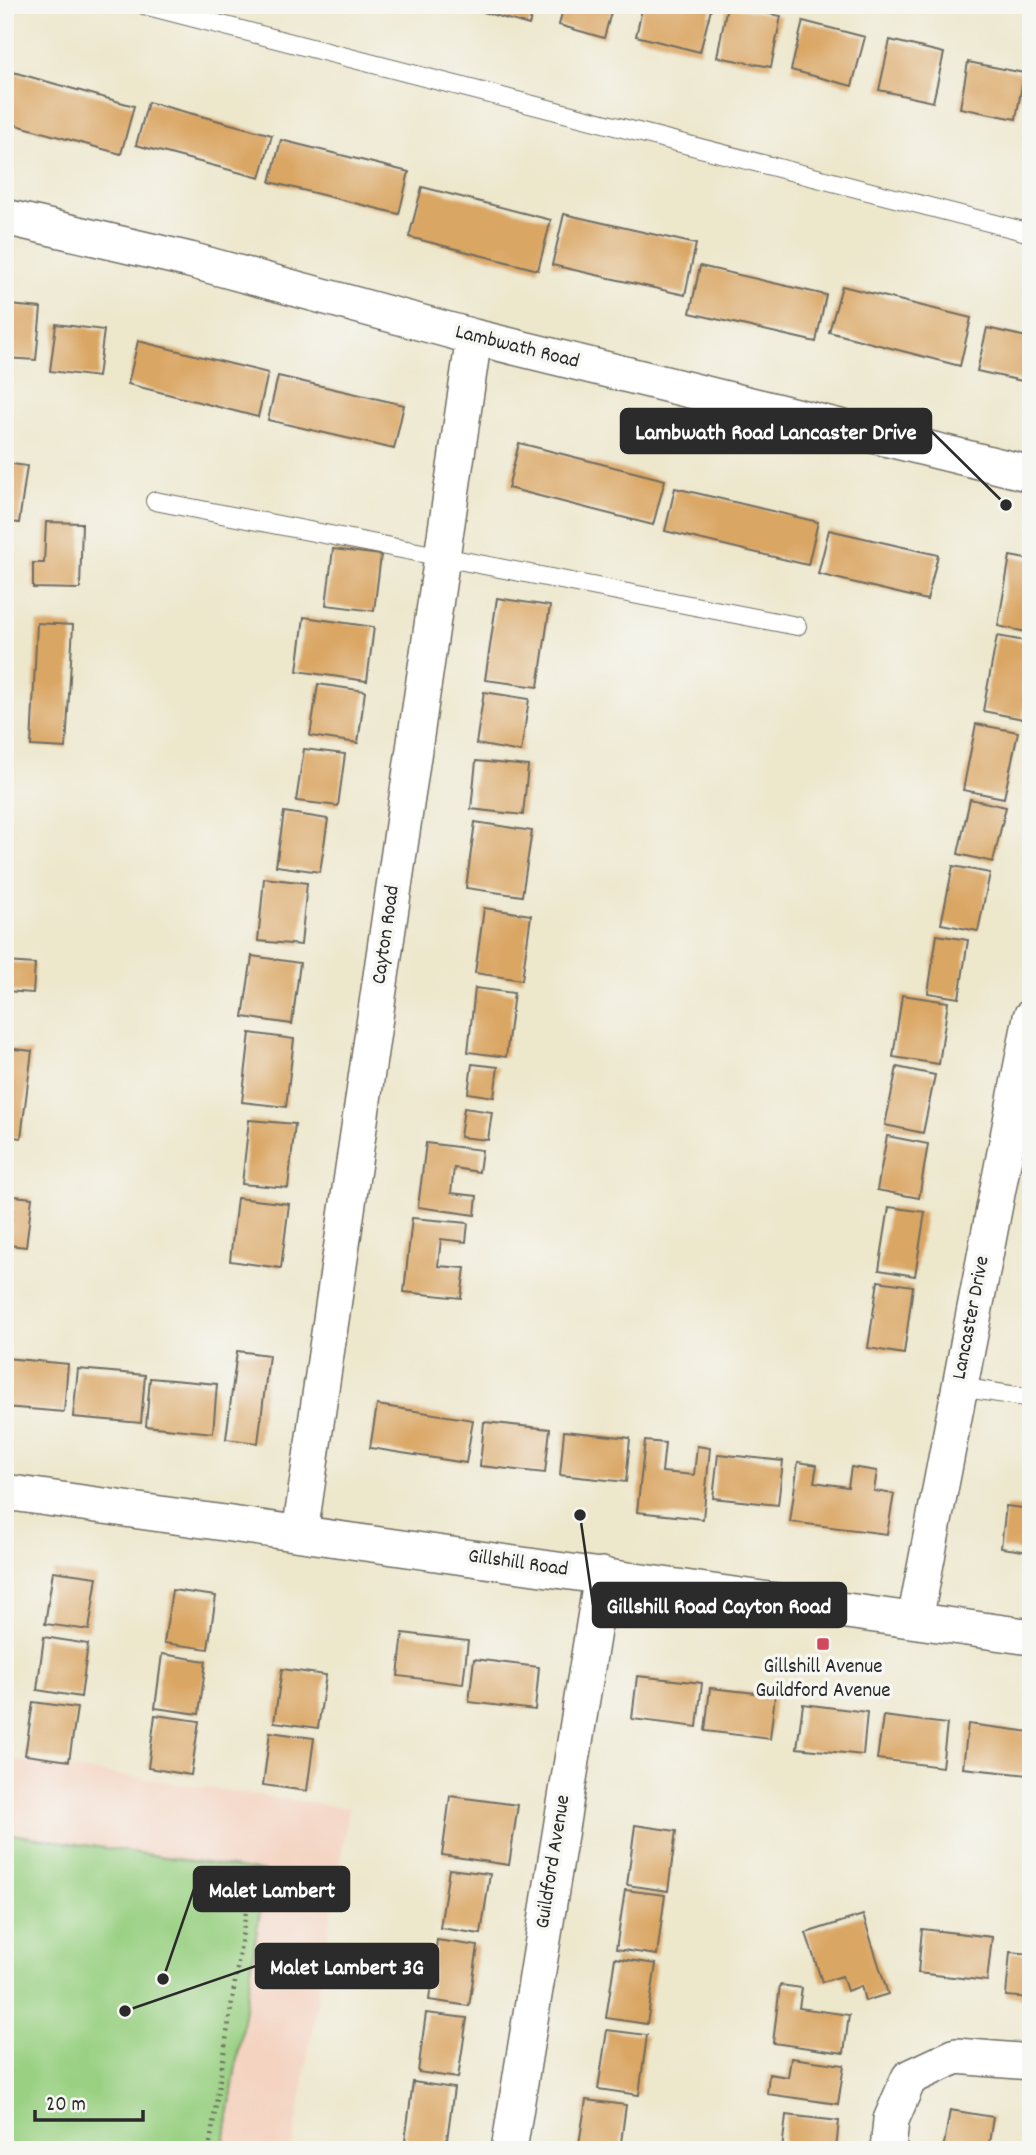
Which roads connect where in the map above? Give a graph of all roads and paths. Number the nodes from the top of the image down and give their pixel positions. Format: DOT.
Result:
graph roads {
  1 [pos="144,5"];
  2 [pos="5,217"];
  3 [pos="1031,233"];
  4 [pos="474,337"];
  5 [pos="1031,474"];
  6 [pos="155,500"];
  7 [pos="442,556"];
  8 [pos="797,626"];
  9 [pos="1031,1017"];
  10 [pos="1019,1138"];
  11 [pos="959,1387"];
  12 [pos="1031,1398"];
  13 [pos="5,1492"];
  14 [pos="300,1533"];
  15 [pos="602,1576"];
  16 [pos="915,1620"];
  17 [pos="1031,1637"];
  18 [pos="250,1885"];
  19 [pos="1031,2062"];
  20 [pos="209,2150"];
  21 [pos="509,2150"];
  22 [pos="888,2150"];
  1 -- 3 [label="lane"];
  2 -- 4 [label="street, Lambwath Road"];
  4 -- 5 [label="street, Lambwath Road"];
  4 -- 7 [label="street, Cayton Road"];
  6 -- 7 [label="lane"];
  7 -- 8 [label="lane"];
  7 -- 14 [label="street, Cayton Road"];
  9 -- 10 [label="street, Lancaster Drive"];
  10 -- 11 [label="street, Lancaster Drive"];
  11 -- 12 [label="lane"];
  11 -- 16 [label="street, Lancaster Drive"];
  13 -- 14 [label="street, Gillshill Road"];
  14 -- 15 [label="street, Gillshill Road"];
  15 -- 16 [label="street, Gillshill Road"];
  15 -- 21 [label="street, Guildford Avenue"];
  16 -- 17 [label="street, Gillshill Road"];
  18 -- 20 [label="path"];
  19 -- 22 [label="street"];
}
